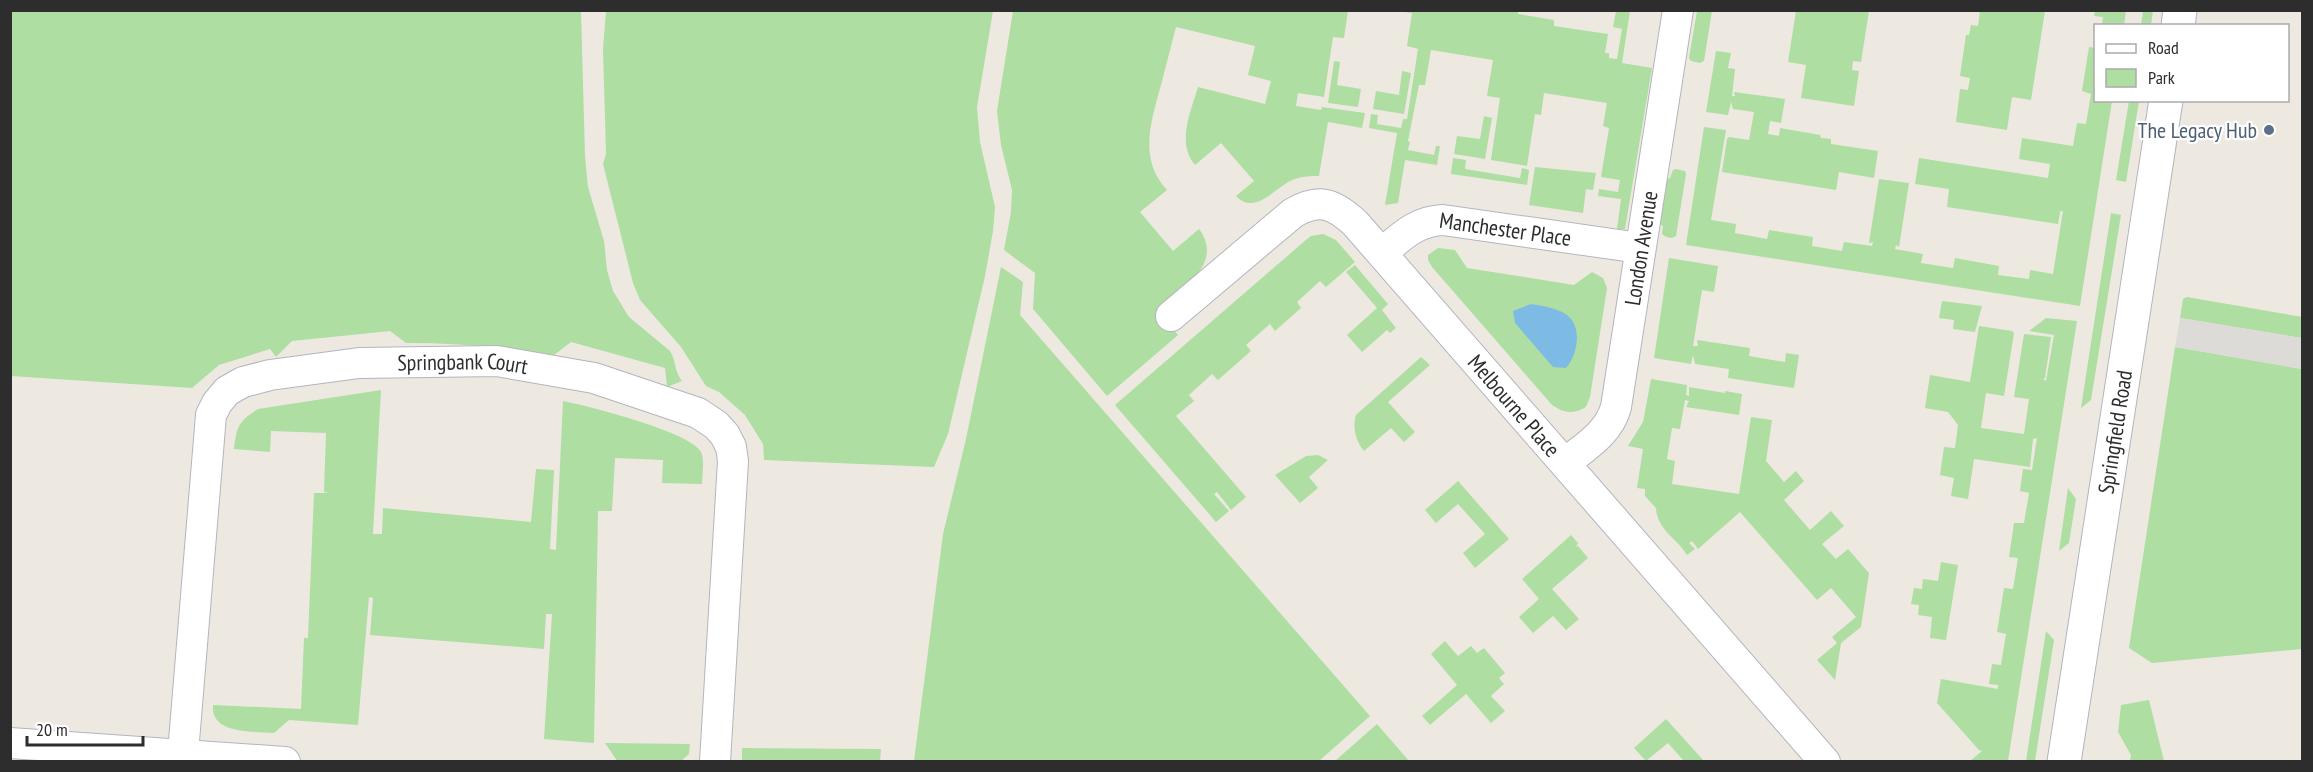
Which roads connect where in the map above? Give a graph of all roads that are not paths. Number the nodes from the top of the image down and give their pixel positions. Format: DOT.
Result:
graph roads {
  1 [pos="1678,10"];
  2 [pos="2166,102"];
  3 [pos="1640,248"];
  4 [pos="1382,253"];
  5 [pos="1171,316"];
  6 [pos="1565,463"];
  7 [pos="10,743"];
  8 [pos="183,753"];
  9 [pos="285,762"];
  10 [pos="715,762"];
  11 [pos="1825,762"];
  12 [pos="2064,762"];
  1 -- 3 [label="street, London Avenue"];
  2 -- 12 [label="street, Springfield Road"];
  3 -- 4 [label="street, Manchester Place"];
  3 -- 6 [label="street, London Avenue"];
  4 -- 5 [label="street, Melbourne Place"];
  4 -- 6 [label="street, Melbourne Place"];
  6 -- 11 [label="street, Melbourne Place"];
  7 -- 8 [label="street"];
  8 -- 9 [label="street"];
  8 -- 10 [label="street, Springbank Court"];
}
